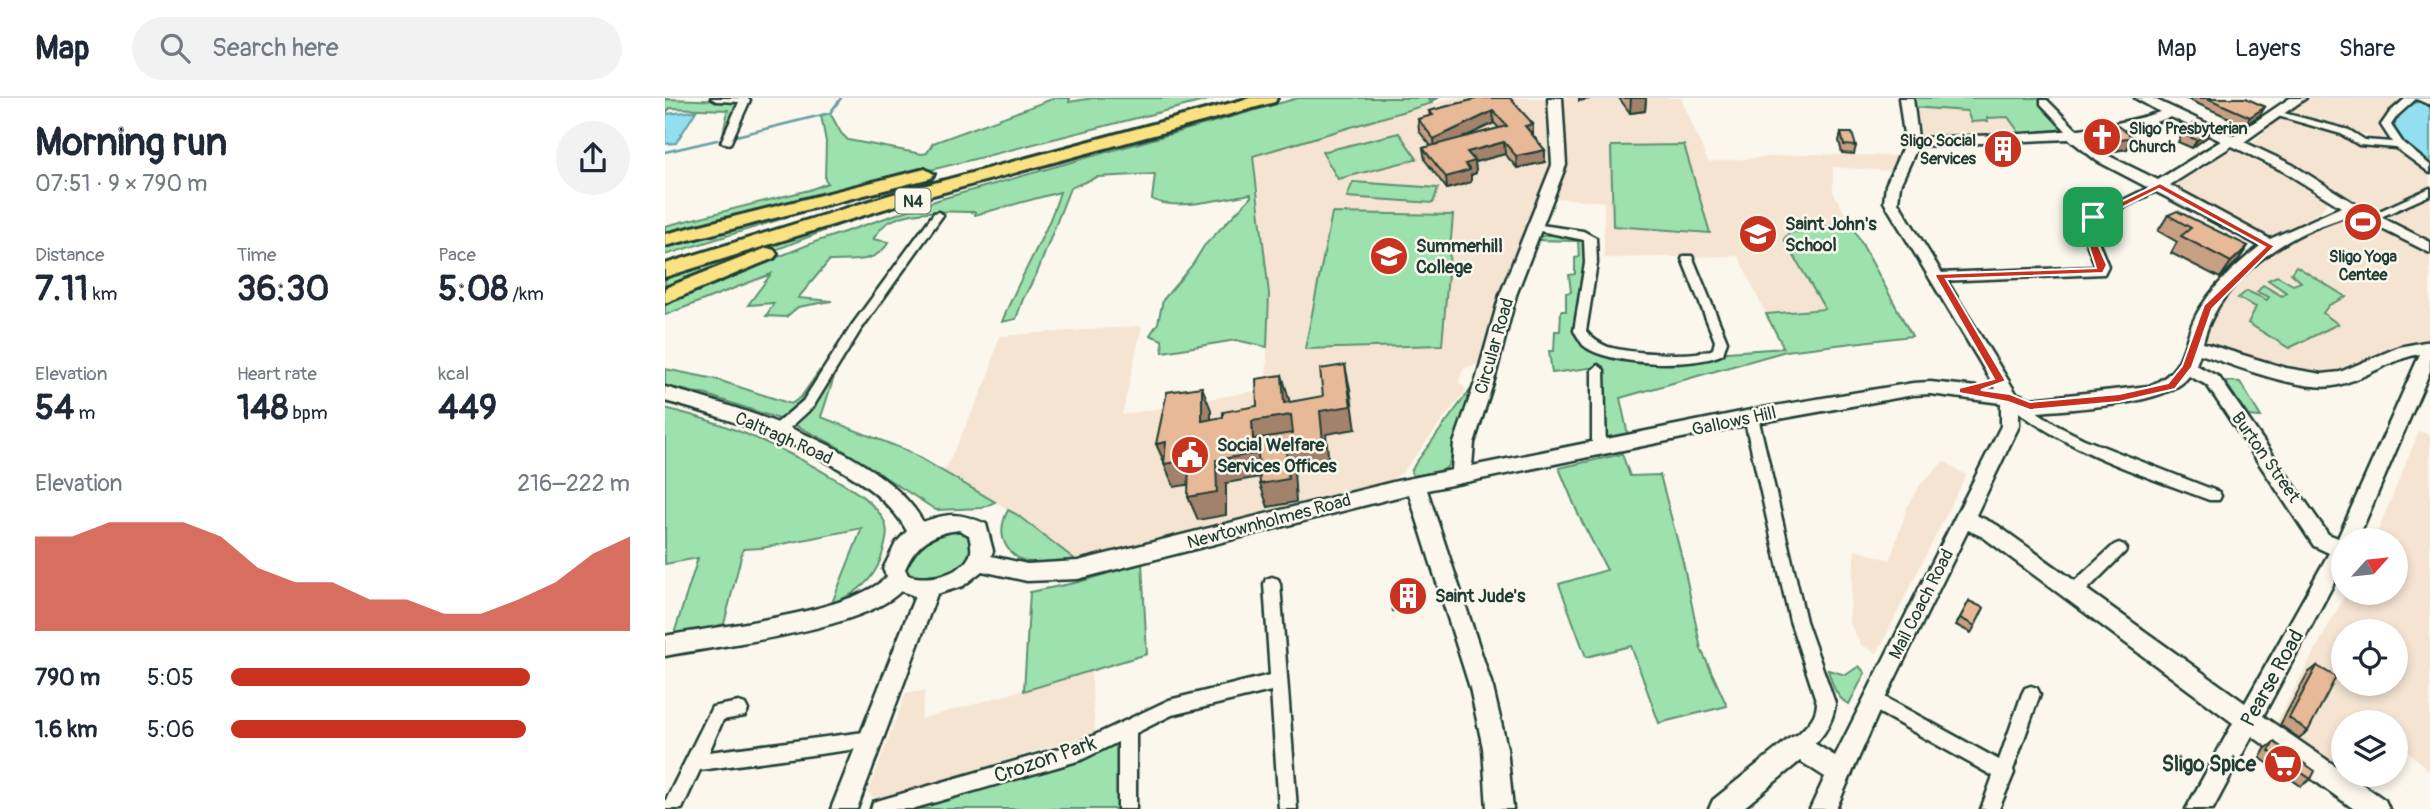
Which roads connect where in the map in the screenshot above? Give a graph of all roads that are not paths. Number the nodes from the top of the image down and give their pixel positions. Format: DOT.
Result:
graph roads {
  1 [pos="716,98"];
  2 [pos="1235,98"];
  3 [pos="1269,98"];
  4 [pos="1555,98"];
  5 [pos="1906,98"];
  6 [pos="2142,98"];
  7 [pos="2299,98"];
  8 [pos="2412,98"];
  9 [pos="2421,98"];
  10 [pos="2430,101"];
  11 [pos="2044,102"];
  12 [pos="2170,113"];
  13 [pos="2276,114"];
  14 [pos="1159,123"];
  15 [pos="2073,133"];
  16 [pos="2234,141"];
  17 [pos="726,142"];
  18 [pos="1912,142"];
  19 [pos="2399,145"];
  20 [pos="2430,170"];
  21 [pos="2160,185"];
  22 [pos="2430,191"];
  23 [pos="2352,208"];
  24 [pos="938,215"];
  25 [pos="2370,218"];
  26 [pos="1534,227"];
  27 [pos="665,240"];
  28 [pos="2271,246"];
  29 [pos="2430,248"];
  30 [pos="1688,259"];
  31 [pos="665,260"];
  32 [pos="665,271"];
  33 [pos="1940,276"];
  34 [pos="665,296"];
  35 [pos="2193,346"];
  36 [pos="2430,349"];
  37 [pos="2389,359"];
  38 [pos="2186,367"];
  39 [pos="1598,370"];
  40 [pos="2417,378"];
  41 [pos="2005,389"];
  42 [pos="665,394"];
  43 [pos="1751,416"];
  44 [pos="777,431"];
  45 [pos="1599,450"];
  46 [pos="1461,476"];
  47 [pos="1415,485"];
  48 [pos="2214,496"];
  49 [pos="1964,519"];
  50 [pos="2352,528"];
  51 [pos="919,534"];
  52 [pos="2331,543"];
  53 [pos="2119,550"];
  54 [pos="978,559"];
  55 [pos="2331,570"];
  56 [pos="898,579"];
  57 [pos="1272,584"];
  58 [pos="928,589"];
  59 [pos="2073,593"];
  60 [pos="665,646"];
  61 [pos="1279,681"];
  62 [pos="2031,694"];
  63 [pos="1873,700"];
  64 [pos="739,710"];
  65 [pos="2249,720"];
  66 [pos="1127,728"];
  67 [pos="872,739"];
  68 [pos="1798,746"];
  69 [pos="695,762"];
  70 [pos="2005,772"];
  71 [pos="1840,773"];
  72 [pos="672,809"];
  73 [pos="844,809"];
  74 [pos="880,809"];
  75 [pos="1127,809"];
  76 [pos="1288,809"];
  77 [pos="1500,809"];
  78 [pos="1722,809"];
  79 [pos="1823,809"];
  80 [pos="1990,809"];
  81 [pos="2199,809"];
  82 [pos="2376,809"];
  1 -- 17 [label="street"];
  2 -- 14 [label="highway, N4"];
  3 -- 14 [label="highway, N4"];
  4 -- 26 [label="street, Circular Road"];
  5 -- 18 [label="street"];
  6 -- 12 [label="street"];
  7 -- 13 [label="street"];
  8 -- 19 [label="street"];
  9 -- 10 [label="street"];
  11 -- 15 [label="street"];
  12 -- 15 [label="street"];
  12 -- 16 [label="street"];
  13 -- 16 [label="street"];
  13 -- 19 [label="street"];
  14 -- 27 [label="highway, N4"];
  14 -- 31 [label="highway, N4"];
  14 -- 32 [label="highway, N4"];
  14 -- 34 [label="highway, N4"];
  15 -- 18 [label="street"];
  15 -- 21 [label="street"];
  16 -- 21 [label="street"];
  16 -- 23 [label="street"];
  18 -- 33 [label="street"];
  19 -- 20 [label="street"];
  21 -- 28 [label="street"];
  21 -- 33 [label="street"];
  22 -- 25 [label="street"];
  23 -- 25 [label="street"];
  23 -- 28 [label="street"];
  24 -- 44 [label="street"];
  25 -- 29 [label="street"];
  26 -- 30 [label="street"];
  26 -- 46 [label="street, Circular Road"];
  28 -- 35 [label="street"];
  33 -- 41 [label="street"];
  35 -- 37 [label="street"];
  35 -- 38 [label="street"];
  36 -- 37 [label="street"];
  36 -- 40 [label="street, Pearse Road"];
  37 -- 40 [label="street"];
  38 -- 41 [label="street, Gallows Hill"];
  38 -- 52 [label="street, Burton Street"];
  39 -- 45 [label="street"];
  40 -- 50 [label="street, Pearse Road"];
  41 -- 43 [label="street, Gallows Hill"];
  41 -- 48 [label="street"];
  41 -- 49 [label="street, Mail Coach Road"];
  42 -- 44 [label="street, Caltragh Road"];
  43 -- 45 [label="street, Gallows Hill"];
  43 -- 68 [label="street"];
  44 -- 51 [label="street, Caltragh Road"];
  45 -- 46 [label="street, Gallows Hill"];
  46 -- 47 [label="street, Newtownholmes Road"];
  47 -- 54 [label="street, Newtownholmes Road"];
  47 -- 77 [label="street"];
  49 -- 59 [label="street"];
  49 -- 63 [label="street, Mail Coach Road"];
  51 -- 54 [label="street"];
  51 -- 56 [label="street"];
  53 -- 59 [label="street"];
  54 -- 58 [label="street"];
  55 -- 65 [label="street, Pearse Road"];
  56 -- 58 [label="street"];
  56 -- 60 [label="street"];
  57 -- 61 [label="street"];
  58 -- 67 [label="street"];
  59 -- 65 [label="street"];
  61 -- 66 [label="street, Crozon Park"];
  61 -- 76 [label="street"];
  62 -- 70 [label="street"];
  63 -- 70 [label="street"];
  63 -- 71 [label="street, Mail Coach Road"];
  64 -- 69 [label="street"];
  65 -- 81 [label="street, Pearse Road"];
  65 -- 82 [label="street"];
  66 -- 74 [label="street, Crozon Park"];
  66 -- 75 [label="street"];
  67 -- 69 [label="street"];
  67 -- 73 [label="street"];
  68 -- 71 [label="street"];
  68 -- 78 [label="street"];
  69 -- 72 [label="street"];
  70 -- 80 [label="street"];
  71 -- 79 [label="street, Mail Coach Road"];
}
